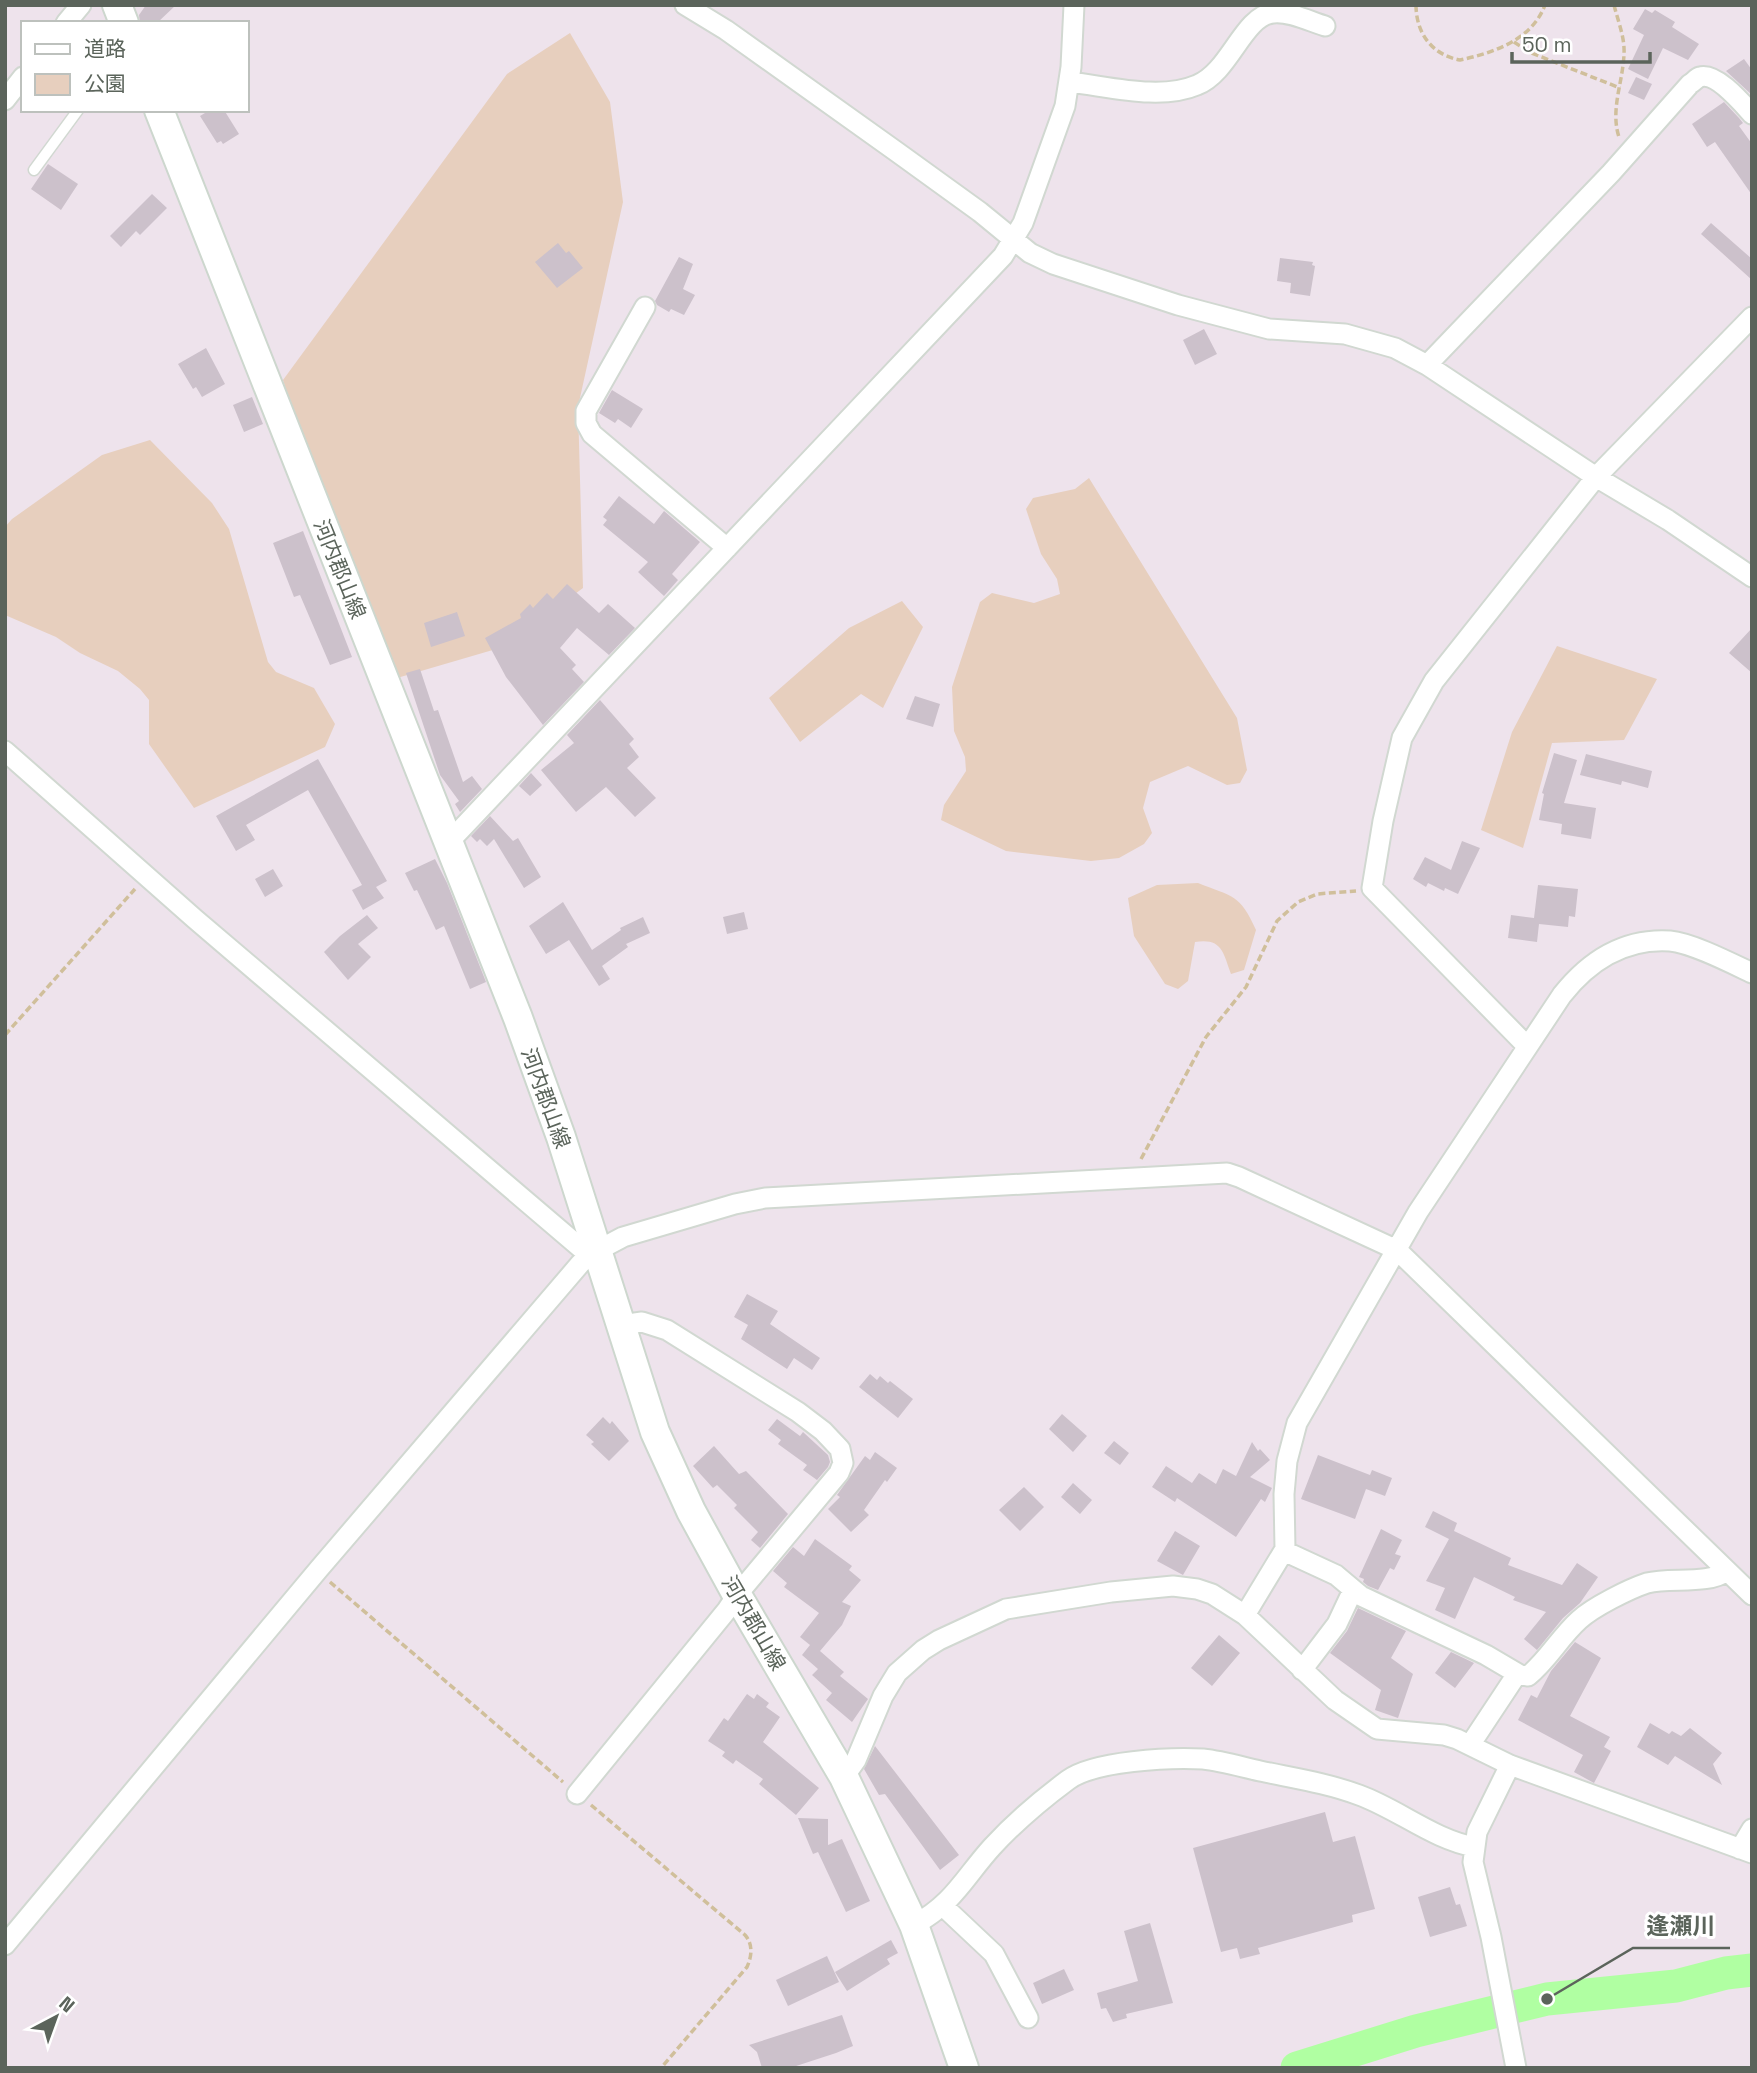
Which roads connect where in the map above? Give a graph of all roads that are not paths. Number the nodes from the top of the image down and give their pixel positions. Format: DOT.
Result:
graph roads {
  1 [pos="80,5"];
  2 [pos="685,5"];
  3 [pos="1074,5"];
  4 [pos="68,21"];
  5 [pos="1325,26"];
  6 [pos="15,78"];
  7 [pos="1069,82"];
  8 [pos="5,100"];
  9 [pos="77,112"];
  10 [pos="160,112"];
  11 [pos="1752,114"];
  12 [pos="34,170"];
  13 [pos="1014,240"];
  14 [pos="645,307"];
  15 [pos="1752,317"];
  16 [pos="1427,365"];
  17 [pos="1596,477"];
  18 [pos="727,548"];
  19 [pos="1752,577"];
  20 [pos="5,751"];
  21 [pos="448,843"];
  22 [pos="1752,973"];
  23 [pos="1527,1046"];
  24 [pos="1397,1250"];
  25 [pos="593,1253"];
  26 [pos="621,1325"];
  27 [pos="1284,1551"];
  28 [pos="1727,1571"];
  29 [pos="1353,1590"];
  30 [pos="737,1595"];
  31 [pos="1752,1595"];
  32 [pos="1245,1615"];
  33 [pos="1302,1670"];
  34 [pos="1517,1674"];
  35 [pos="1470,1745"];
  36 [pos="1510,1765"];
  37 [pos="844,1777"];
  38 [pos="577,1794"];
  39 [pos="1752,1829"];
  40 [pos="1475,1847"];
  41 [pos="1746,1851"];
  42 [pos="943,1906"];
  43 [pos="914,1925"];
  44 [pos="5,1945"];
  45 [pos="1028,2018"];
  46 [pos="962,2061"];
  47 [pos="1516,2068"];
  1 -- 4 [label="street"];
  2 -- 13 [label="street"];
  3 -- 7 [label="street"];
  5 -- 7 [label="street"];
  6 -- 8 [label="street"];
  7 -- 13 [label="street"];
  9 -- 12 [label="lane"];
  10 -- 21 [label="main road, 河内郡山線"];
  11 -- 16 [label="street"];
  13 -- 16 [label="street"];
  13 -- 18 [label="street"];
  14 -- 18 [label="street"];
  15 -- 17 [label="street"];
  16 -- 17 [label="street"];
  17 -- 19 [label="street"];
  17 -- 23 [label="street"];
  18 -- 21 [label="street"];
  20 -- 25 [label="street"];
  21 -- 25 [label="main road, 河内郡山線"];
  22 -- 23 [label="street"];
  23 -- 24 [label="street"];
  24 -- 25 [label="street"];
  24 -- 27 [label="street"];
  24 -- 28 [label="street"];
  25 -- 26 [label="main road, 河内郡山線"];
  25 -- 44 [label="street"];
  26 -- 30 [label="main road, 河内郡山線"];
  26 -- 30 [label="street"];
  27 -- 29 [label="street"];
  27 -- 32 [label="street"];
  28 -- 31 [label="street"];
  28 -- 34 [label="street"];
  29 -- 33 [label="street"];
  29 -- 34 [label="street"];
  30 -- 37 [label="main road, 河内郡山線"];
  30 -- 38 [label="street"];
  32 -- 33 [label="street"];
  32 -- 37 [label="street"];
  33 -- 35 [label="street"];
  34 -- 35 [label="street"];
  35 -- 36 [label="street"];
  36 -- 40 [label="street"];
  36 -- 41 [label="street"];
  37 -- 43 [label="main road, 河内郡山線"];
  39 -- 41 [label="street"];
  40 -- 42 [label="street"];
  40 -- 47 [label="street"];
  42 -- 43 [label="street"];
  42 -- 45 [label="street"];
  43 -- 46 [label="main road, 河内郡山線"];
}
